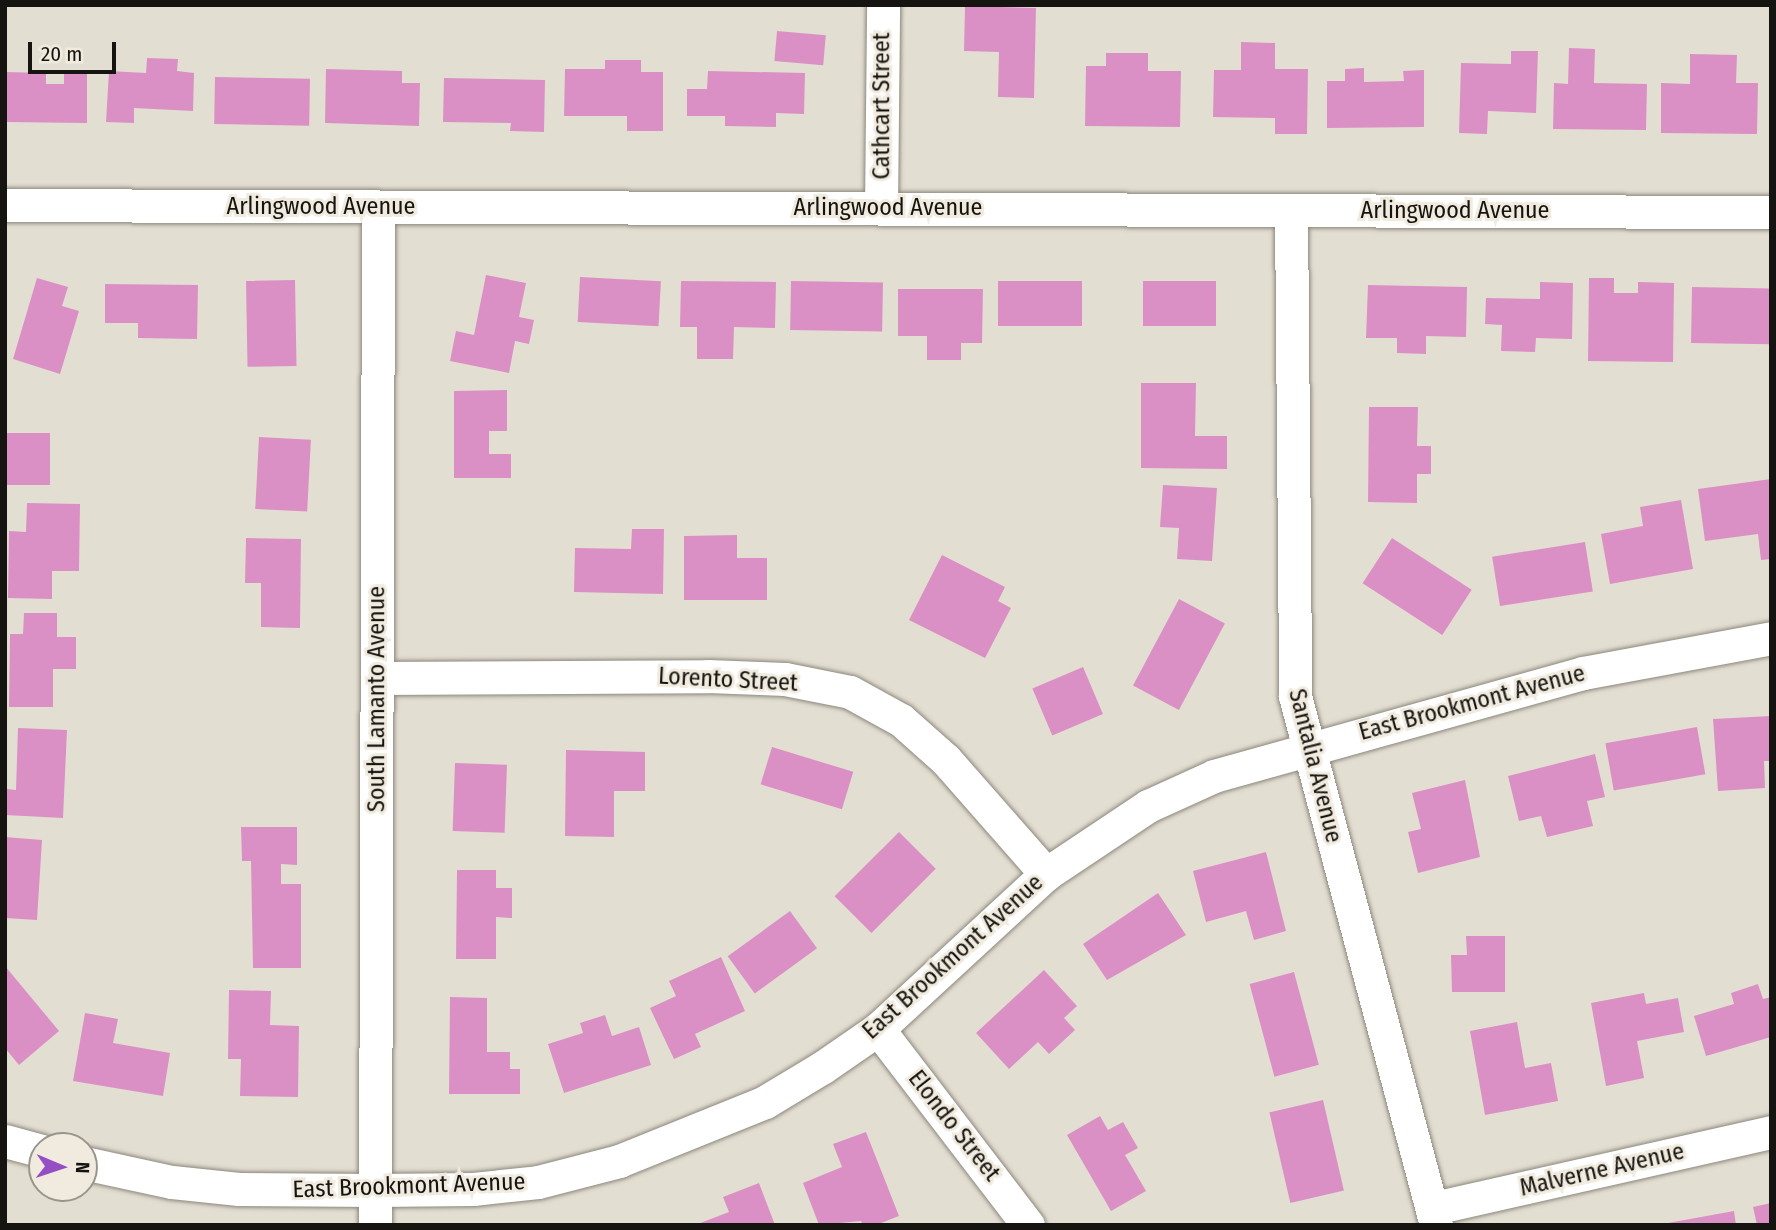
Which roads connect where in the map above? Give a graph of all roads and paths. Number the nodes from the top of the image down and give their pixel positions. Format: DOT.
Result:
graph roads {
  1 [pos="883,5"];
  2 [pos="5,205"];
  3 [pos="378,208"];
  4 [pos="881,208"];
  5 [pos="1291,210"];
  6 [pos="1771,212"];
  7 [pos="1771,638"];
  8 [pos="377,678"];
  9 [pos="1307,747"];
  10 [pos="1046,874"];
  11 [pos="878,1029"];
  12 [pos="1771,1132"];
  13 [pos="5,1141"];
  14 [pos="28,1147"];
  15 [pos="98,1166"];
  16 [pos="376,1190"];
  17 [pos="1435,1217"];
  18 [pos="375,1225"];
  19 [pos="1027,1225"];
  1 -- 4 [label="street, Cathcart Street"];
  2 -- 3 [label="street, Arlingwood Avenue"];
  3 -- 4 [label="street, Arlingwood Avenue"];
  3 -- 8 [label="street, South Lamanto Avenue"];
  4 -- 5 [label="street, Arlingwood Avenue"];
  5 -- 6 [label="street, Arlingwood Avenue"];
  5 -- 9 [label="street, Santalia Avenue"];
  7 -- 9 [label="street, East Brookmont Avenue"];
  8 -- 10 [label="street, Lorento Street"];
  8 -- 16 [label="street, South Lamanto Avenue"];
  9 -- 10 [label="street, East Brookmont Avenue"];
  9 -- 17 [label="street, Santalia Avenue"];
  10 -- 11 [label="street, East Brookmont Avenue"];
  11 -- 16 [label="street, East Brookmont Avenue"];
  11 -- 19 [label="street, Elondo Street"];
  12 -- 17 [label="street, Malverne Avenue"];
  13 -- 14 [label="street"];
  15 -- 16 [label="street, East Brookmont Avenue"];
  16 -- 18 [label="street, South Lamanto Avenue"];
}
